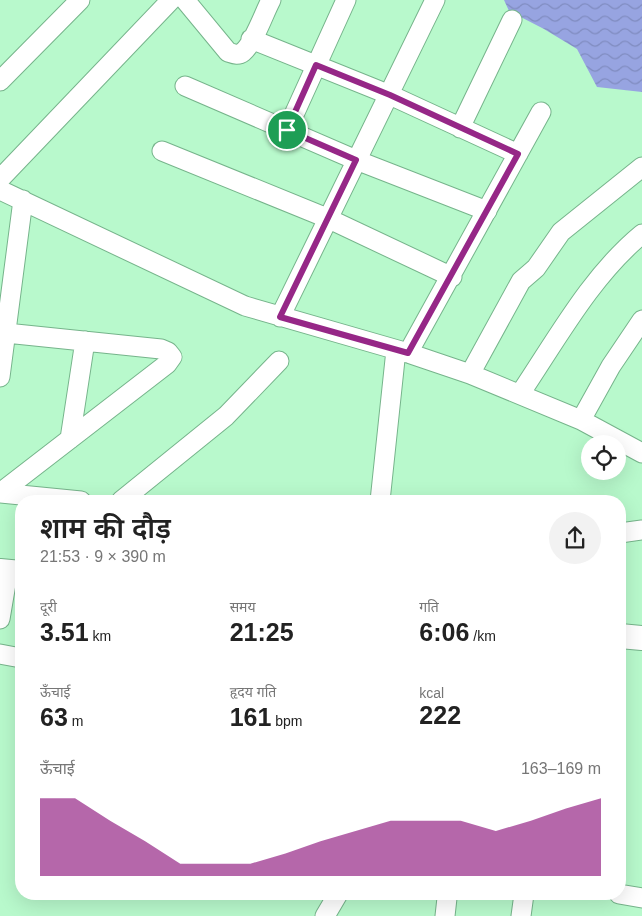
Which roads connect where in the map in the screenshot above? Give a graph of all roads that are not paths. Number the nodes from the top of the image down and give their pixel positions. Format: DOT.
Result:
graph roads {
  1 [pos="80,0"];
  2 [pos="171,0"];
  3 [pos="185,0"];
  4 [pos="271,0"];
  5 [pos="346,0"];
  6 [pos="435,0"];
  7 [pos="512,20"];
  8 [pos="252,39"];
  9 [pos="316,65"];
  10 [pos="0,81"];
  11 [pos="185,86"];
  12 [pos="390,95"];
  13 [pos="542,112"];
  14 [pos="460,128"];
  15 [pos="287,130"];
  16 [pos="162,151"];
  17 [pos="518,154"];
  18 [pos="356,160"];
  19 [pos="642,168"];
  20 [pos="0,179"];
  21 [pos="0,190"];
  22 [pos="23,200"];
  23 [pos="488,211"];
  24 [pos="327,218"];
  25 [pos="642,234"];
  26 [pos="452,277"];
  27 [pos="280,317"];
  28 [pos="642,320"];
  29 [pos="6,333"];
  30 [pos="85,341"];
  31 [pos="402,351"];
  32 [pos="1,354"];
  33 [pos="279,361"];
  34 [pos="470,374"];
  35 [pos="0,377"];
  36 [pos="520,394"];
  37 [pos="581,420"];
  38 [pos="70,439"];
  39 [pos="642,453"];
  40 [pos="0,493"];
  41 [pos="20,495"];
  42 [pos="128,495"];
  43 [pos="381,495"];
  44 [pos="642,530"];
  45 [pos="626,532"];
  46 [pos="10,572"];
  47 [pos="0,619"];
  48 [pos="626,637"];
  49 [pos="642,638"];
  50 [pos="0,654"];
  51 [pos="15,657"];
  52 [pos="626,895"];
  53 [pos="642,898"];
  54 [pos="334,900"];
  55 [pos="523,900"];
  56 [pos="325,916"];
  57 [pos="521,916"];
  1 -- 10 [label="street"];
  2 -- 20 [label="street"];
  3 -- 8 [label="street"];
  4 -- 8 [label="street"];
  5 -- 9 [label="street"];
  6 -- 12 [label="street"];
  7 -- 14 [label="street"];
  8 -- 9 [label="street"];
  9 -- 12 [label="street"];
  9 -- 15 [label="street"];
  11 -- 15 [label="street"];
  12 -- 14 [label="street"];
  12 -- 18 [label="street"];
  13 -- 17 [label="street"];
  14 -- 17 [label="street"];
  15 -- 18 [label="street"];
  16 -- 24 [label="street"];
  17 -- 23 [label="street"];
  18 -- 23 [label="street"];
  18 -- 24 [label="street"];
  19 -- 34 [label="street"];
  21 -- 22 [label="street"];
  22 -- 27 [label="street"];
  22 -- 29 [label="street"];
  23 -- 26 [label="street"];
  24 -- 26 [label="street"];
  24 -- 27 [label="street"];
  25 -- 36 [label="street"];
  26 -- 31 [label="street"];
  27 -- 31 [label="street"];
  28 -- 37 [label="street"];
  29 -- 30 [label="street"];
  29 -- 32 [label="street"];
  30 -- 38 [label="street"];
  30 -- 38 [label="street"];
  31 -- 34 [label="street"];
  31 -- 43 [label="street"];
  32 -- 35 [label="street"];
  33 -- 42 [label="street"];
  34 -- 36 [label="street"];
  36 -- 37 [label="street"];
  37 -- 39 [label="street"];
  38 -- 40 [label="street"];
  40 -- 41 [label="street"];
  44 -- 45 [label="street"];
  46 -- 47 [label="street"];
  48 -- 49 [label="main road"];
  50 -- 51 [label="street"];
  52 -- 53 [label="street"];
  54 -- 56 [label="street"];
  55 -- 57 [label="street"];
}
